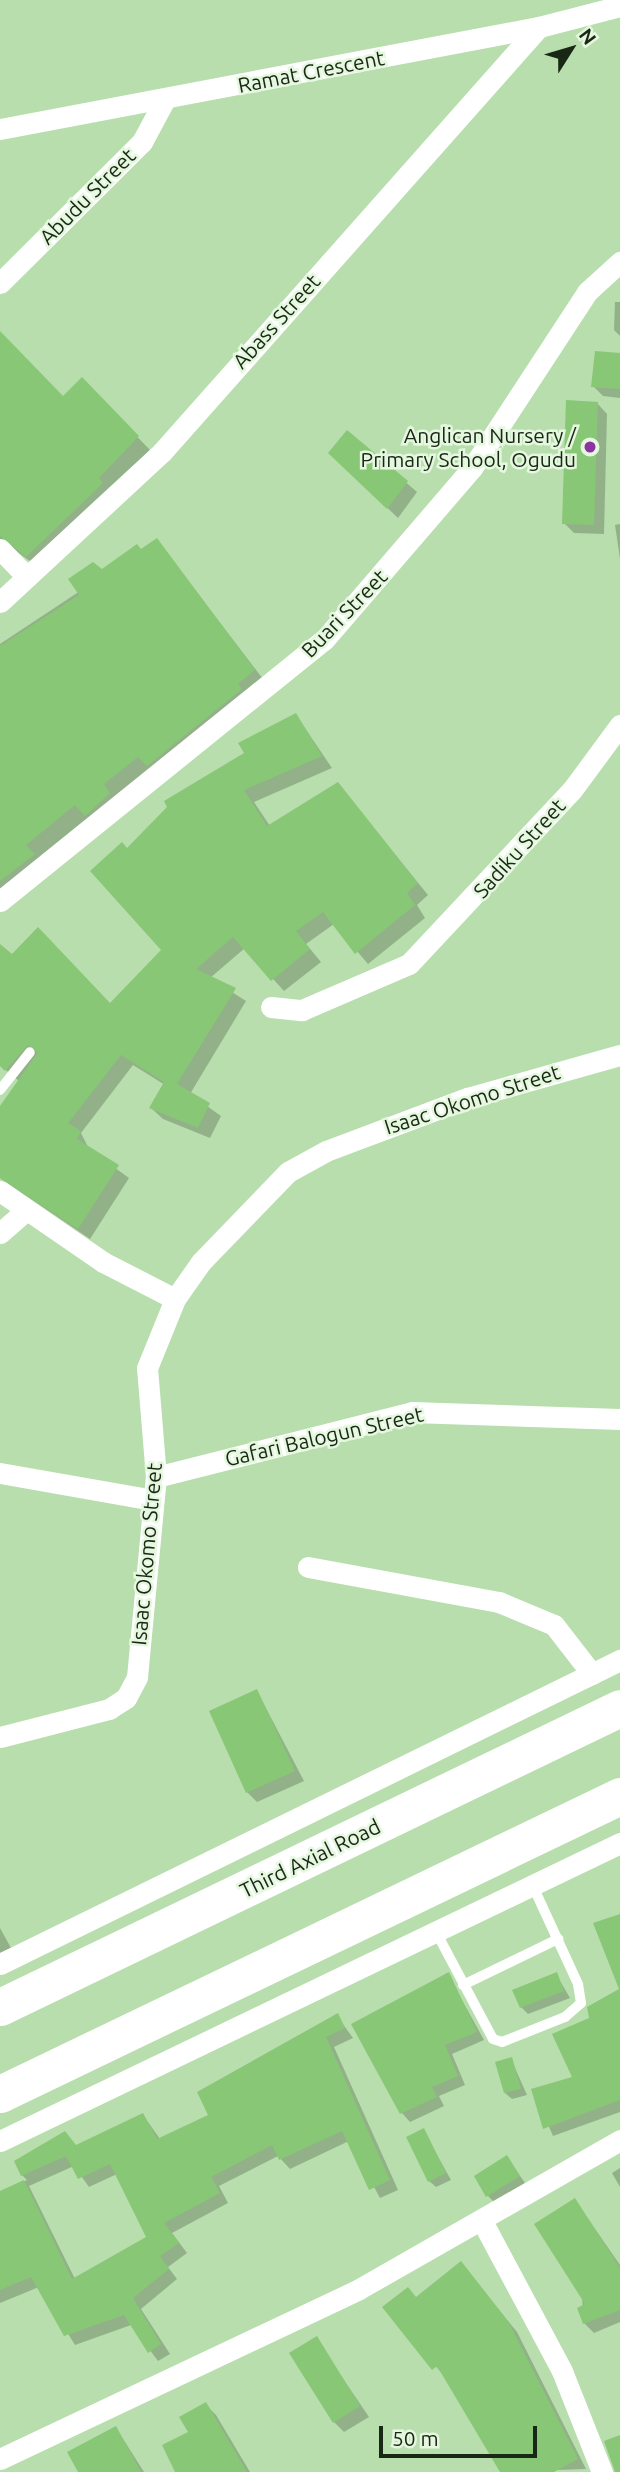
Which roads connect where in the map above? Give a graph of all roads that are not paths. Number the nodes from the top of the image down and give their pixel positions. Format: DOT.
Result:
graph roads {
  1 [pos="614,4"];
  2 [pos="539,27"];
  3 [pos="164,100"];
  4 [pos="0,129"];
  5 [pos="620,262"];
  6 [pos="0,283"];
  7 [pos="0,549"];
  8 [pos="27,577"];
  9 [pos="0,602"];
  10 [pos="620,725"];
  11 [pos="1,897"];
  12 [pos="271,1007"];
  13 [pos="30,1052"];
  14 [pos="620,1055"];
  15 [pos="0,1090"];
  16 [pos="0,1191"];
  17 [pos="25,1212"];
  18 [pos="0,1233"];
  19 [pos="175,1299"];
  20 [pos="620,1419"];
  21 [pos="0,1473"];
  22 [pos="156,1477"];
  23 [pos="153,1500"];
  24 [pos="309,1567"];
  25 [pos="620,1660"];
  26 [pos="592,1674"];
  27 [pos="620,1708"];
  28 [pos="0,1737"];
  29 [pos="620,1796"];
  30 [pos="620,1843"];
  31 [pos="532,1884"];
  32 [pos="435,1930"];
  33 [pos="558,1939"];
  34 [pos="0,1964"];
  35 [pos="463,1985"];
  36 [pos="0,2007"];
  37 [pos="0,2094"];
  38 [pos="620,2140"];
  39 [pos="0,2141"];
  40 [pos="482,2221"];
  41 [pos="0,2459"];
  42 [pos="602,2472"];
  1 -- 2 [label="street, Ramat Crescent"];
  2 -- 3 [label="street, Ramat Crescent"];
  2 -- 8 [label="street, Abass Street"];
  3 -- 4 [label="street, Ramat Crescent"];
  3 -- 6 [label="street, Abudu Street"];
  5 -- 11 [label="street, Buari Street"];
  7 -- 8 [label="street"];
  8 -- 9 [label="street, Abass Street"];
  10 -- 12 [label="street, Sadiku Street"];
  13 -- 15 [label="lane"];
  14 -- 19 [label="street, Isaac Okomo Street"];
  16 -- 17 [label="street"];
  17 -- 18 [label="street"];
  17 -- 19 [label="street"];
  19 -- 22 [label="street, Isaac Okomo Street"];
  20 -- 22 [label="street, Gafari Balogun Street"];
  21 -- 23 [label="street"];
  22 -- 23 [label="street, Isaac Okomo Street"];
  23 -- 28 [label="street, Isaac Okomo Street"];
  24 -- 26 [label="street"];
  25 -- 26 [label="street"];
  26 -- 34 [label="street"];
  27 -- 36 [label="highway, Third Axial Road"];
  29 -- 37 [label="highway"];
  30 -- 31 [label="street"];
  31 -- 32 [label="street"];
  31 -- 33 [label="lane"];
  32 -- 35 [label="lane"];
  32 -- 39 [label="street"];
  33 -- 35 [label="lane"];
  33 -- 35 [label="lane"];
  38 -- 40 [label="street"];
  40 -- 41 [label="street"];
  40 -- 42 [label="street"];
}
